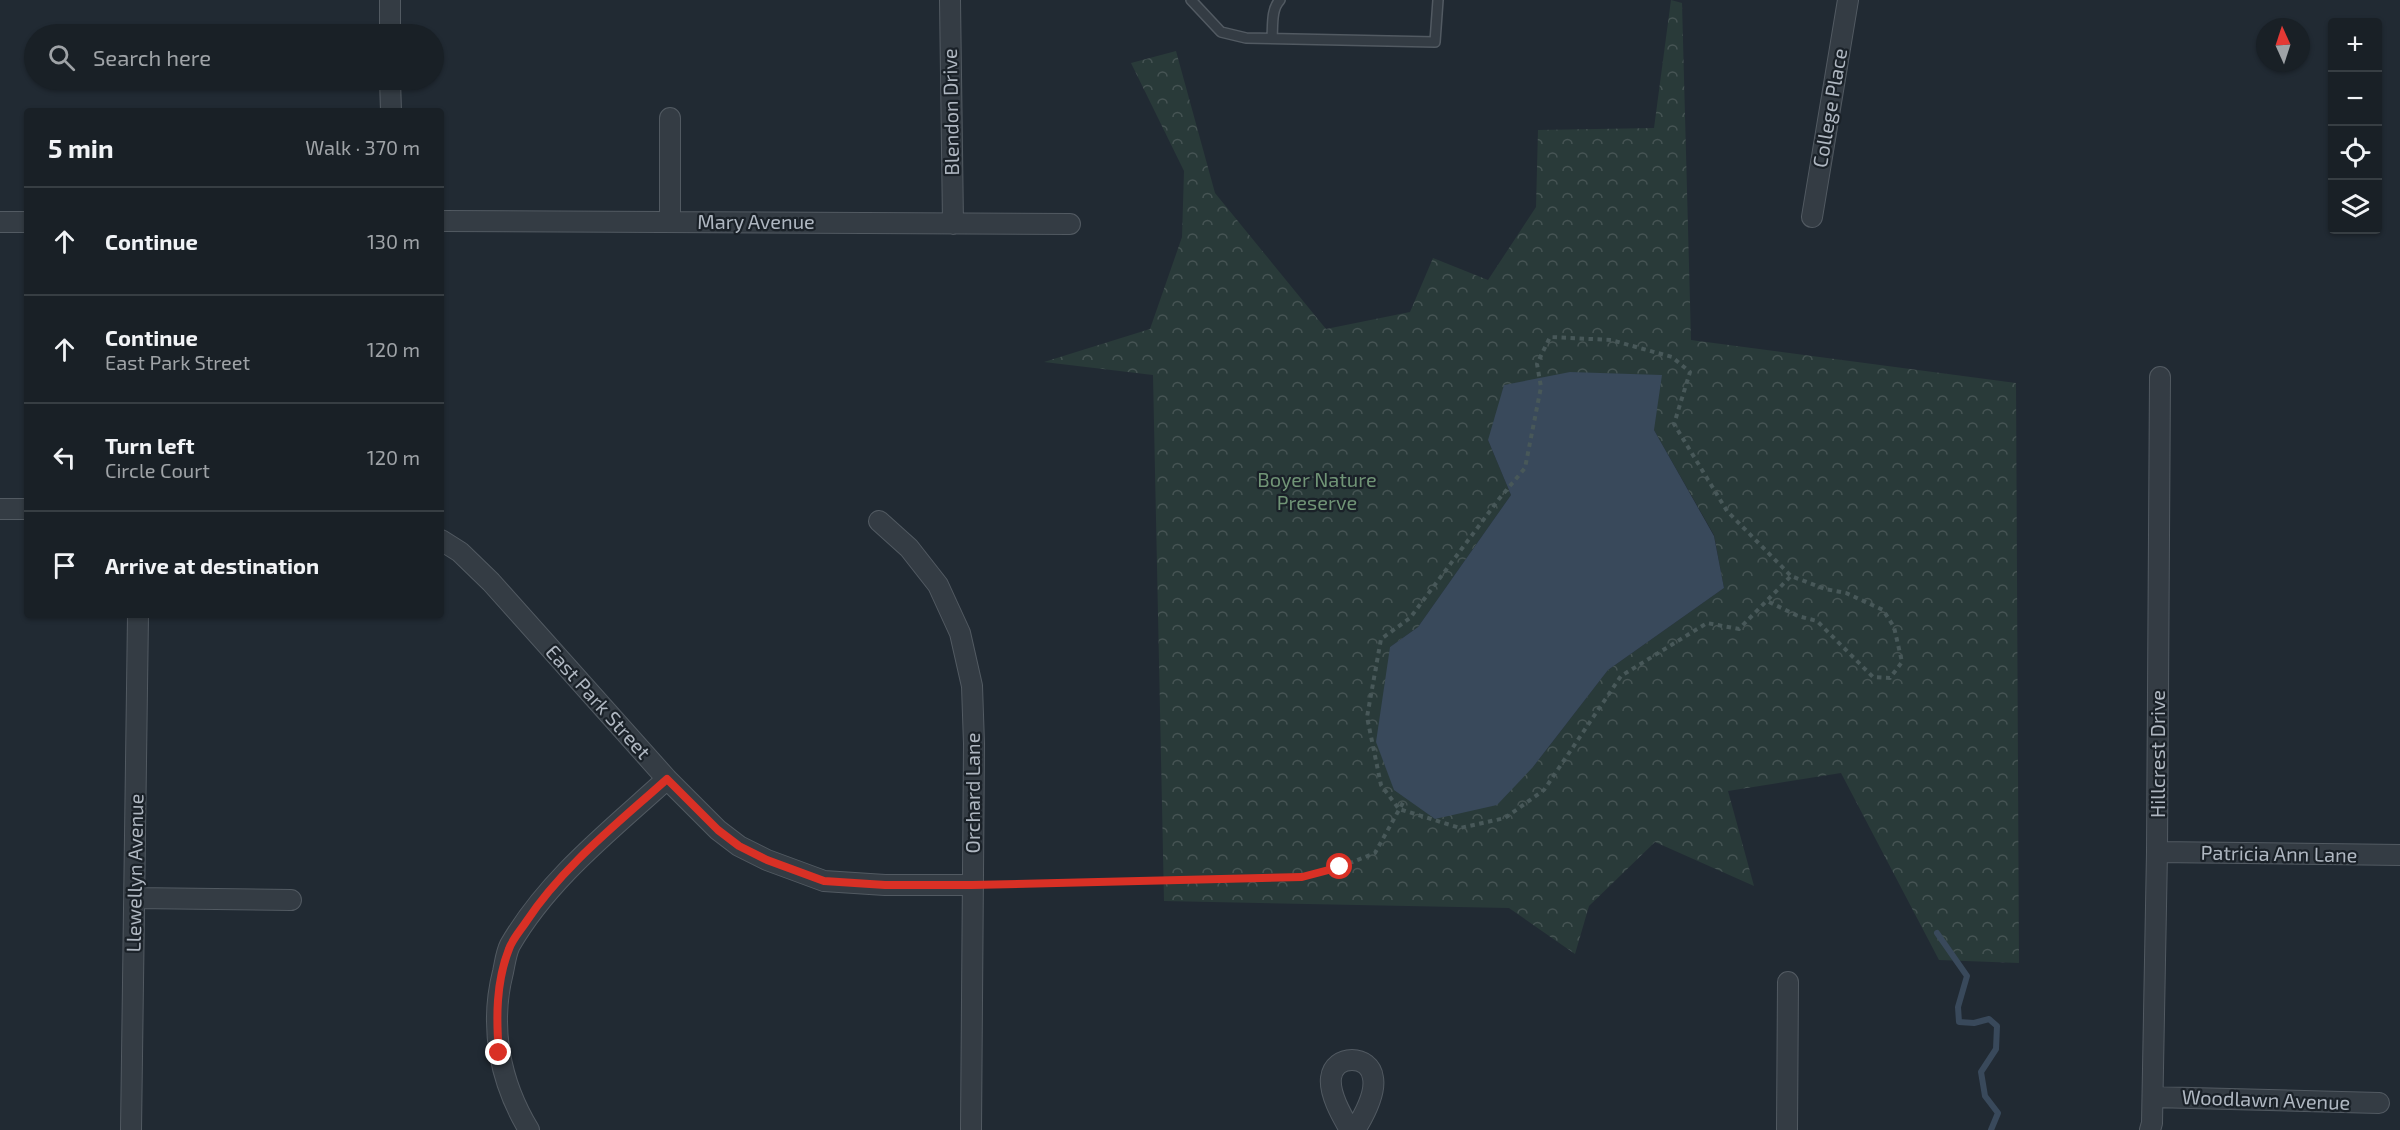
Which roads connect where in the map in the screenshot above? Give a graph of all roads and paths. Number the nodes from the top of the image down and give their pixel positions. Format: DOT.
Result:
graph roads {
  1 [pos="390,0"];
  2 [pos="950,0"];
  3 [pos="1191,0"];
  4 [pos="1280,0"];
  5 [pos="1438,0"];
  6 [pos="1848,0"];
  7 [pos="390,24"];
  8 [pos="1272,38"];
  9 [pos="390,90"];
  10 [pos="391,108"];
  11 [pos="670,118"];
  12 [pos="1812,217"];
  13 [pos="444,221"];
  14 [pos="0,222"];
  15 [pos="24,222"];
  16 [pos="670,222"];
  17 [pos="953,224"];
  18 [pos="1071,224"];
  19 [pos="2160,377"];
  20 [pos="0,509"];
  21 [pos="24,509"];
  22 [pos="879,522"];
  23 [pos="444,542"];
  24 [pos="1791,576"];
  25 [pos="1769,602"];
  26 [pos="138,618"];
  27 [pos="667,779"];
  28 [pos="1405,799"];
  29 [pos="1399,809"];
  30 [pos="2157,852"];
  31 [pos="2400,855"];
  32 [pos="972,885"];
  33 [pos="135,898"];
  34 [pos="291,900"];
  35 [pos="1788,982"];
  36 [pos="2153,1097"];
  37 [pos="2379,1103"];
  38 [pos="131,1130"];
  39 [pos="529,1130"];
  40 [pos="971,1130"];
  41 [pos="1350,1130"];
  42 [pos="1355,1130"];
  43 [pos="1787,1130"];
  44 [pos="2150,1130"];
  1 -- 7 [label="street"];
  2 -- 17 [label="street, Blendon Drive"];
  3 -- 8 [label="lane"];
  4 -- 8 [label="lane"];
  5 -- 8 [label="lane"];
  6 -- 12 [label="street, College Place"];
  9 -- 10 [label="street"];
  11 -- 16 [label="street"];
  13 -- 16 [label="street, Mary Avenue"];
  14 -- 15 [label="street"];
  16 -- 17 [label="street, Mary Avenue"];
  17 -- 18 [label="street, Mary Avenue"];
  19 -- 30 [label="street, Hillcrest Drive"];
  20 -- 21 [label="street"];
  22 -- 32 [label="street, Orchard Lane"];
  23 -- 27 [label="street, East Park Street"];
  24 -- 25 [label="path"];
  24 -- 29 [label="path"];
  24 -- 29 [label="path"];
  26 -- 33 [label="street, Llewellyn Avenue"];
  27 -- 32 [label="street, East Park Street"];
  27 -- 39 [label="street"];
  28 -- 29 [label="path"];
  29 -- 32 [label="path"];
  30 -- 31 [label="street, Patricia Ann Lane"];
  30 -- 36 [label="street, Hillcrest Drive"];
  32 -- 40 [label="street, Orchard Lane"];
  33 -- 34 [label="street"];
  33 -- 38 [label="street, Llewellyn Avenue"];
  35 -- 43 [label="street"];
  36 -- 37 [label="street, Woodlawn Avenue"];
  36 -- 44 [label="street, Hillcrest Drive"];
  41 -- 42 [label="street"];
}
